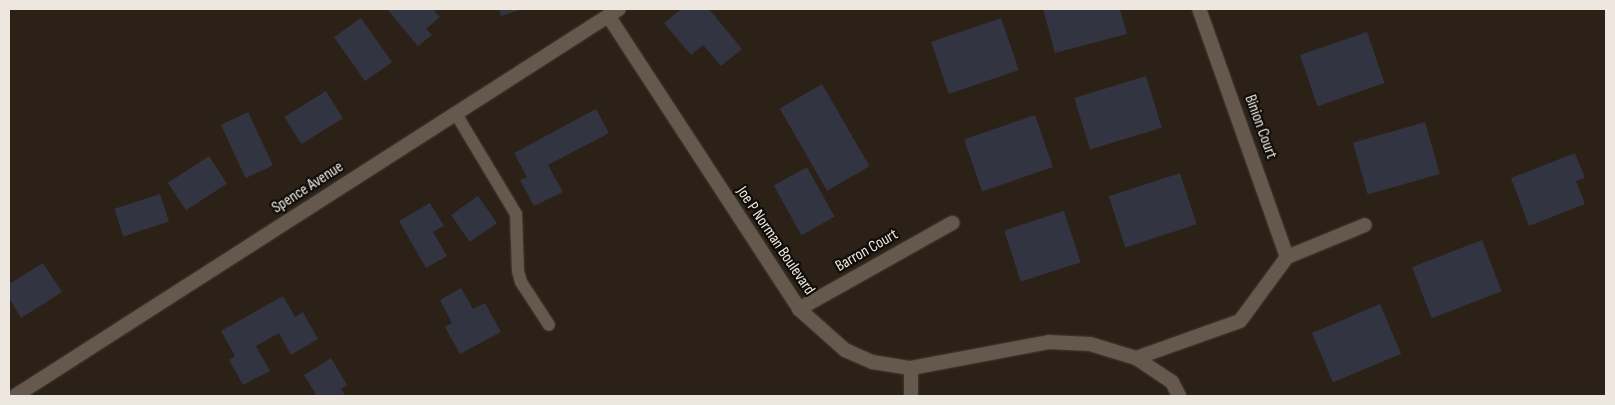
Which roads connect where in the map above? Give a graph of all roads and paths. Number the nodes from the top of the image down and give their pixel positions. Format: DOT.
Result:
graph roads {
  1 [pos="1199,9"];
  2 [pos="614,13"];
  3 [pos="456,114"];
  4 [pos="952,223"];
  5 [pos="1365,225"];
  6 [pos="1287,257"];
  7 [pos="799,309"];
  8 [pos="549,325"];
  9 [pos="1136,358"];
  10 [pos="911,368"];
  11 [pos="15,396"];
  12 [pos="911,396"];
  13 [pos="1179,396"];
  1 -- 6 [label="street, Binion Court"];
  2 -- 3 [label="street, Spence Avenue"];
  2 -- 7 [label="street, Joe P Norman Boulevard"];
  3 -- 8 [label="lane"];
  3 -- 11 [label="street, Spence Avenue"];
  4 -- 7 [label="street, Barron Court"];
  5 -- 6 [label="street"];
  6 -- 9 [label="street"];
  7 -- 10 [label="street, Joe P Norman Boulevard"];
  9 -- 10 [label="street, Joe P Norman Boulevard"];
  9 -- 13 [label="street, Joe P Norman Boulevard"];
  10 -- 12 [label="street"];
}
